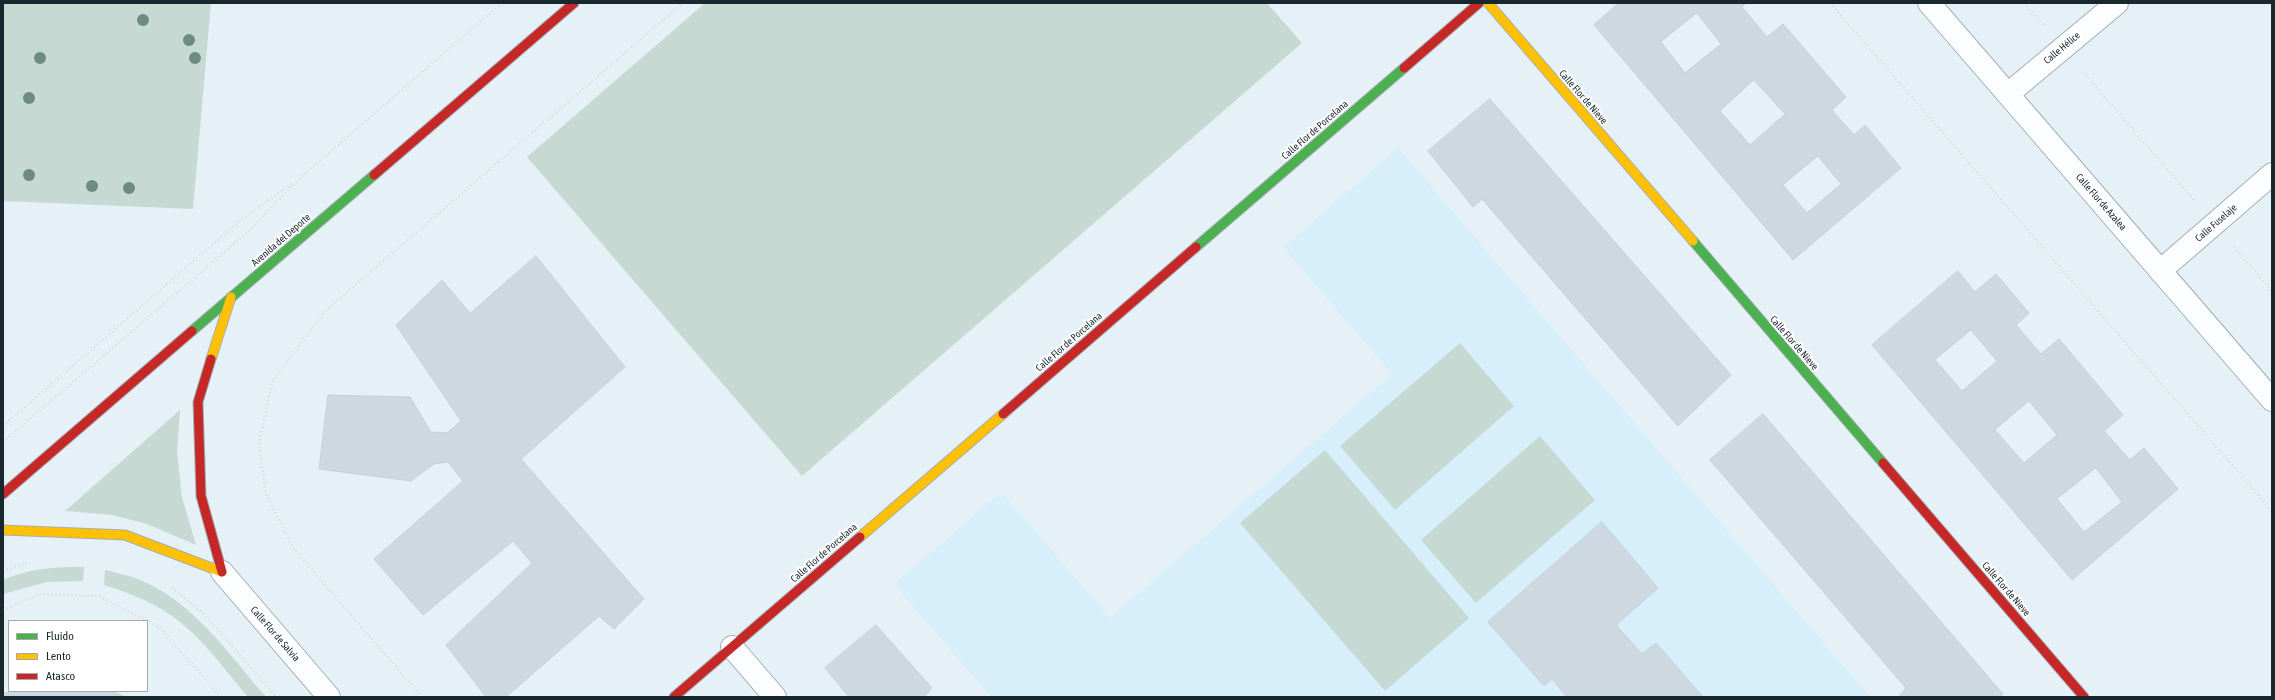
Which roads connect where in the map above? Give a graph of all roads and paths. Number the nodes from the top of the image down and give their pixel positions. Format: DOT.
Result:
graph roads {
  1 [pos="502,3"];
  2 [pos="574,3"];
  3 [pos="683,3"];
  4 [pos="1479,3"];
  5 [pos="1488,3"];
  6 [pos="1830,3"];
  7 [pos="1929,3"];
  8 [pos="2024,3"];
  9 [pos="2117,3"];
  10 [pos="2062,48"];
  11 [pos="2008,94"];
  12 [pos="2272,174"];
  13 [pos="301,177"];
  14 [pos="2214,224"];
  15 [pos="2160,271"];
  16 [pos="2272,291"];
  17 [pos="231,297"];
  18 [pos="2272,400"];
  19 [pos="3,426"];
  20 [pos="3,442"];
  21 [pos="3,494"];
  22 [pos="2272,511"];
  23 [pos="3,530"];
  24 [pos="35,561"];
  25 [pos="3,571"];
  26 [pos="222,572"];
  27 [pos="171,587"];
  28 [pos="3,610"];
  29 [pos="145,620"];
  30 [pos="148,621"];
  31 [pos="732,647"];
  32 [pos="221,697"];
  33 [pos="276,697"];
  34 [pos="329,697"];
  35 [pos="422,697"];
  36 [pos="674,697"];
  37 [pos="776,697"];
  38 [pos="2084,697"];
  1 -- 13 [label="path"];
  2 -- 17 [label="street, Avenida del Deporte"];
  3 -- 35 [label="path"];
  4 -- 31 [label="street, Calle Flor de Porcelana"];
  5 -- 38 [label="street, Calle Flor de Nieve"];
  6 -- 22 [label="path"];
  7 -- 11 [label="street, Calle Flor de Azalea"];
  8 -- 10 [label="path"];
  9 -- 10 [label="street, Calle Hélice"];
  10 -- 11 [label="street, Calle Hélice"];
  10 -- 14 [label="path"];
  11 -- 15 [label="street, Calle Flor de Azalea"];
  12 -- 14 [label="street, Calle Fuselaje"];
  13 -- 19 [label="path"];
  13 -- 20 [label="path"];
  14 -- 15 [label="street, Calle Fuselaje"];
  14 -- 16 [label="path"];
  15 -- 18 [label="street, Calle Flor de Azalea"];
  17 -- 21 [label="street, Avenida del Deporte"];
  17 -- 26 [label="street"];
  23 -- 26 [label="street"];
  24 -- 25 [label="path"];
  26 -- 34 [label="street, Calle Flor de Salvia"];
  27 -- 33 [label="path"];
  28 -- 29 [label="path"];
  30 -- 32 [label="path"];
  31 -- 36 [label="street, Calle Flor de Porcelana"];
  31 -- 37 [label="street"];
}
